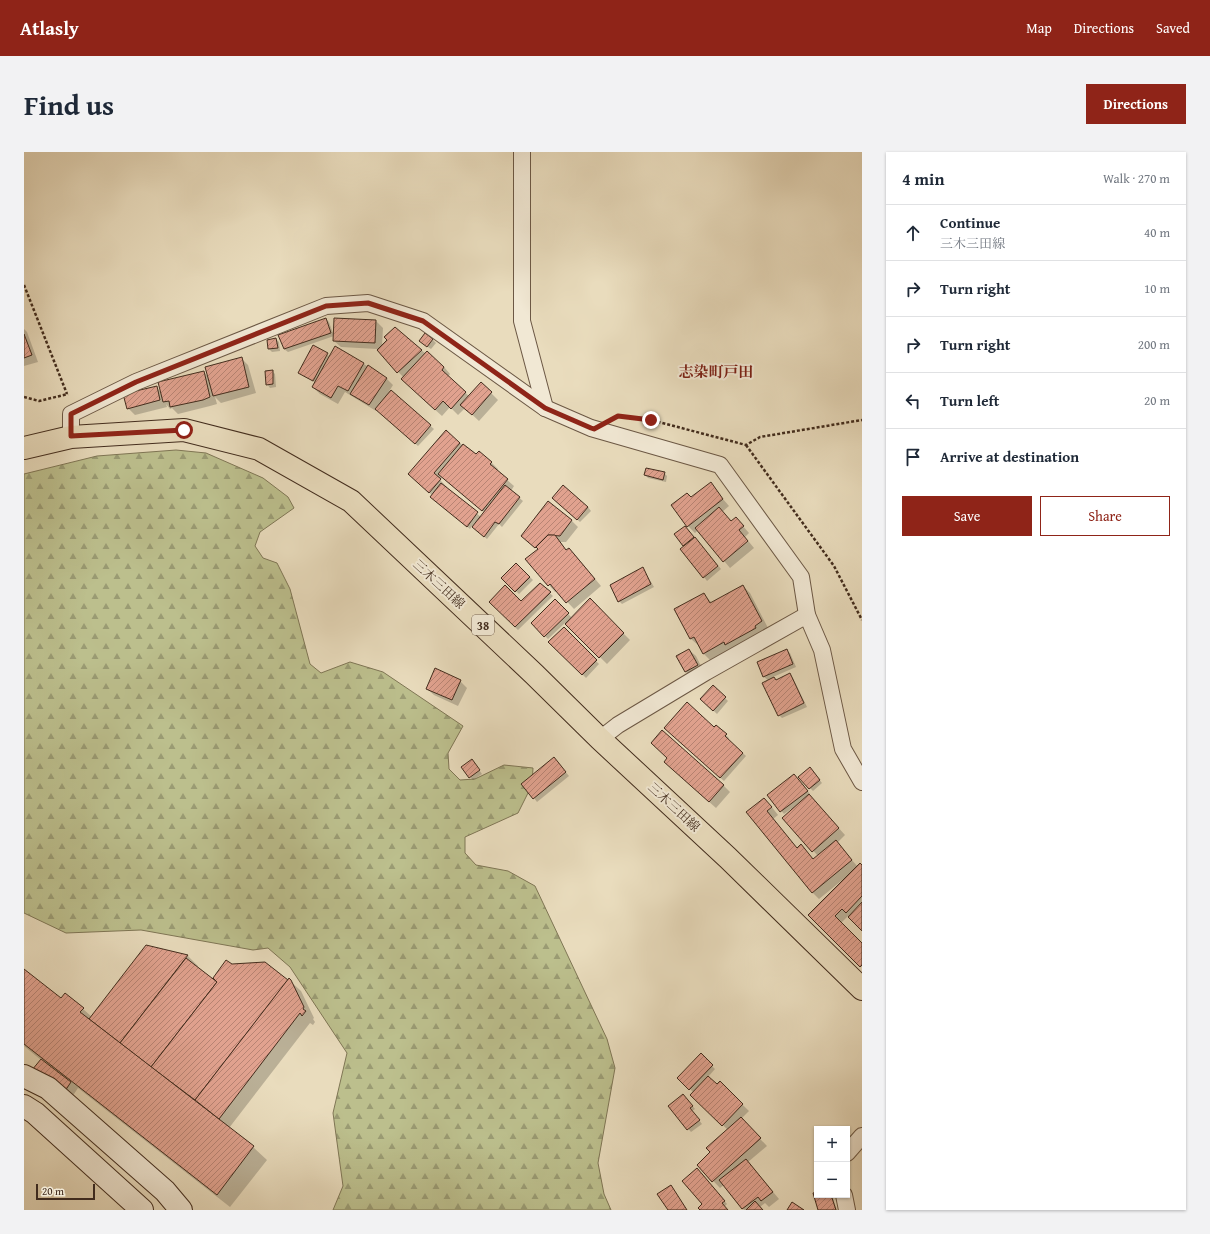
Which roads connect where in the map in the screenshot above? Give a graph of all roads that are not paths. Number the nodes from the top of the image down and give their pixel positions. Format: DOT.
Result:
graph roads {
  1 [pos="522,152"];
  2 [pos="545,408"];
  3 [pos="71,436"];
  4 [pos="24,448"];
  5 [pos="807,615"];
  6 [pos="600,739"];
  7 [pos="862,782"];
  8 [pos="862,989"];
  9 [pos="24,1076"];
  10 [pos="24,1106"];
  11 [pos="862,1136"];
  12 [pos="850,1150"];
  13 [pos="845,1198"];
  14 [pos="142,1210"];
  15 [pos="181,1210"];
  16 [pos="847,1210"];
  1 -- 2 [label="street"];
  2 -- 3 [label="street"];
  2 -- 5 [label="street"];
  3 -- 4 [label="main road, 三木三田線 / 38"];
  3 -- 6 [label="main road, 三木三田線 / 38"];
  5 -- 6 [label="street"];
  5 -- 7 [label="street"];
  6 -- 8 [label="main road, 三木三田線 / 38"];
  9 -- 15 [label="street"];
  10 -- 14 [label="street"];
  11 -- 12 [label="street"];
  13 -- 16 [label="street"];
}
